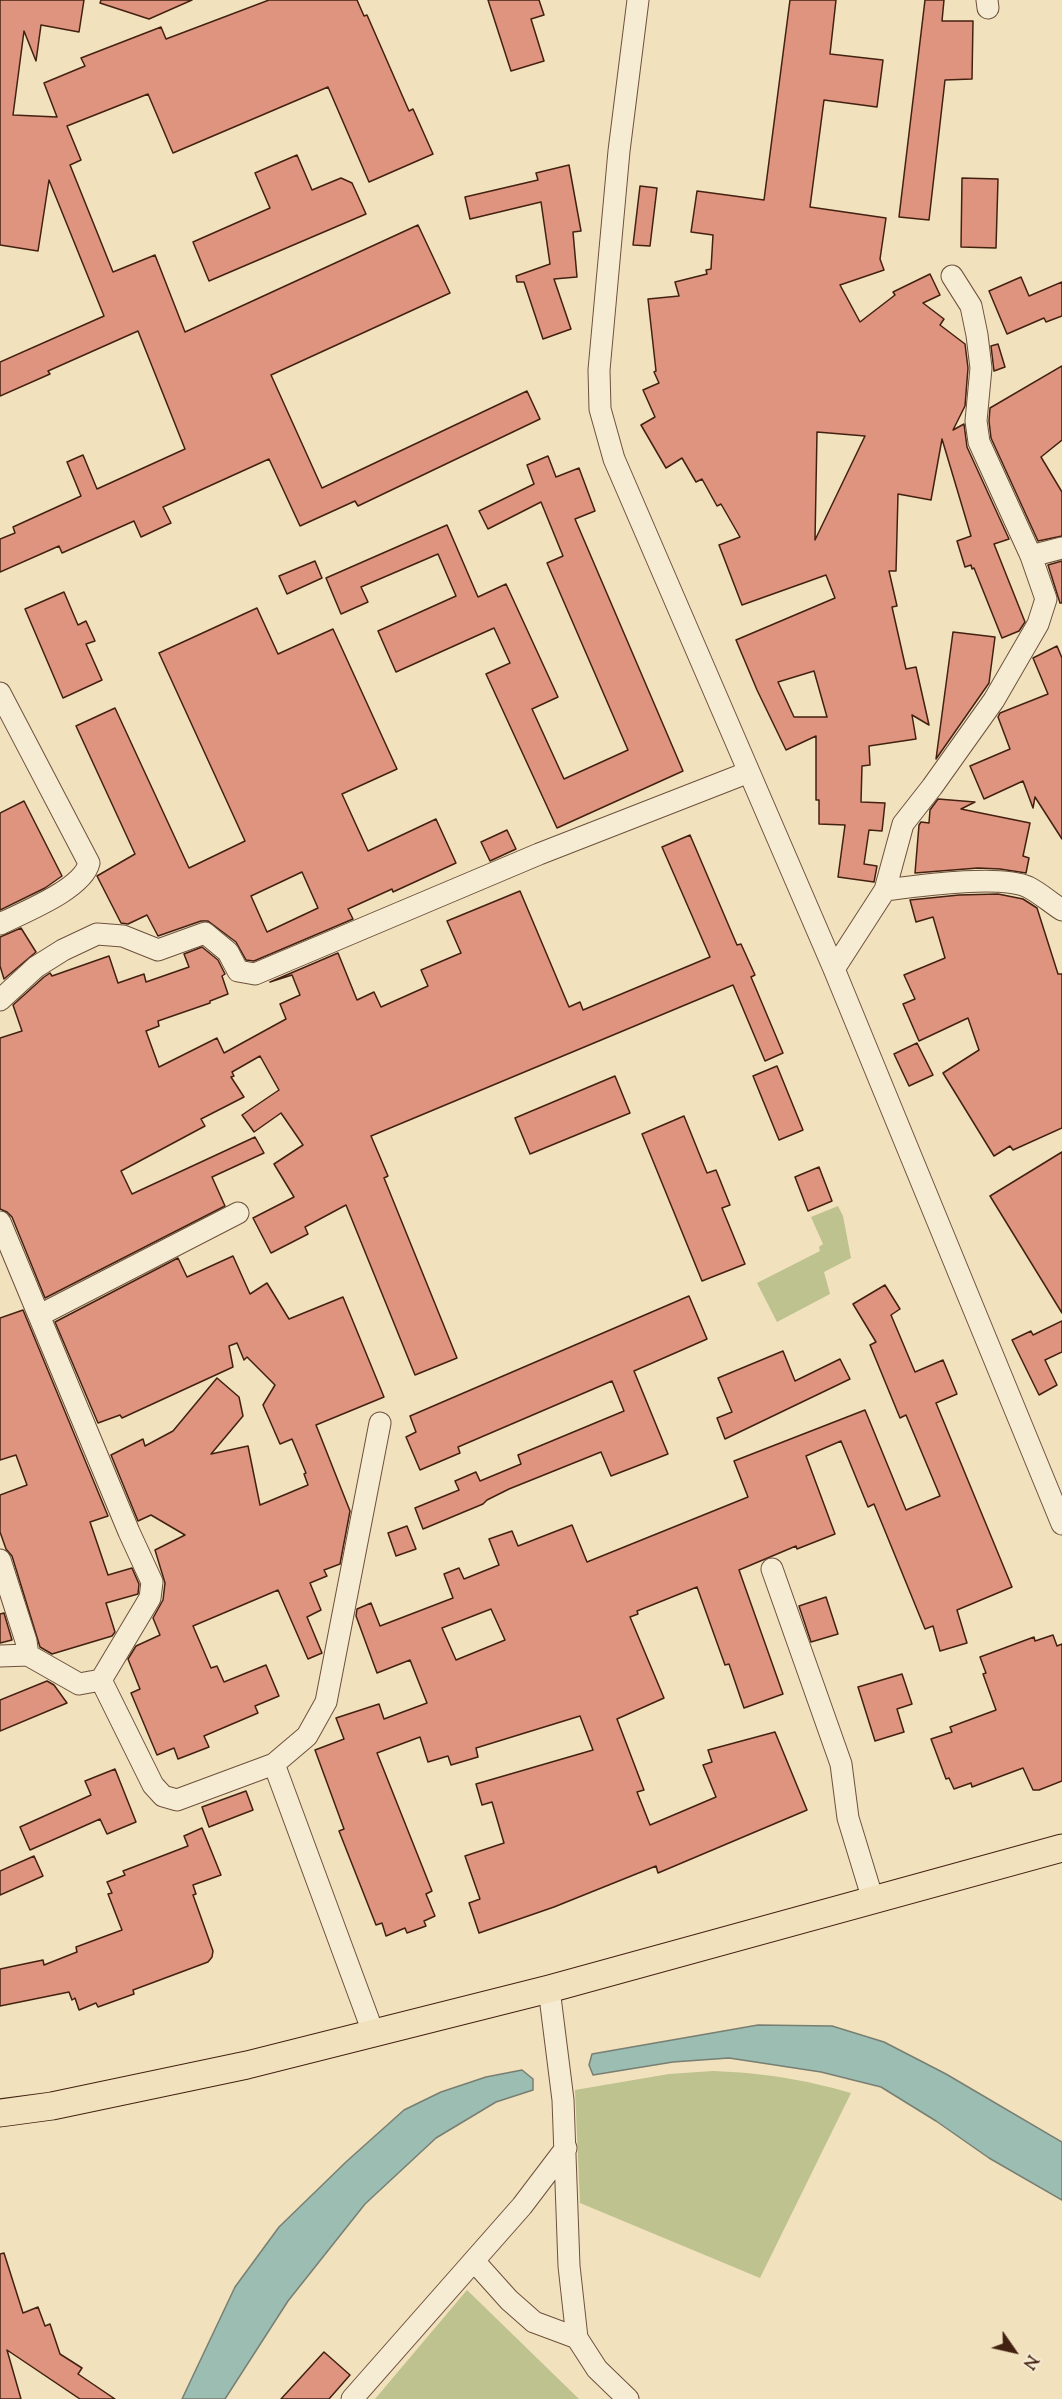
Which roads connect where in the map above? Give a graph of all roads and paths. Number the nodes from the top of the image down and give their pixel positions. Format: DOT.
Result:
graph roads {
  1 [pos="638,0"];
  2 [pos="952,276"];
  3 [pos="1062,548"];
  4 [pos="1031,556"];
  5 [pos="0,693"];
  6 [pos="749,772"];
  7 [pos="885,890"];
  8 [pos="1062,910"];
  9 [pos="0,924"];
  10 [pos="834,969"];
  11 [pos="0,1000"];
  12 [pos="238,1214"];
  13 [pos="0,1222"];
  14 [pos="39,1315"];
  15 [pos="380,1423"];
  16 [pos="1062,1524"];
  17 [pos="0,1560"];
  18 [pos="772,1569"];
  19 [pos="28,1655"];
  20 [pos="0,1656"];
  21 [pos="101,1680"];
  22 [pos="274,1764"];
  23 [pos="1062,1848"];
  24 [pos="873,1900"];
  25 [pos="549,1989"];
  26 [pos="373,2032"];
  27 [pos="0,2113"];
  28 [pos="566,2148"];
  29 [pos="474,2261"];
  30 [pos="577,2338"];
  31 [pos="352,2399"];
  32 [pos="628,2399"];
  1 -- 6 [label="street"];
  2 -- 4 [label="street"];
  3 -- 4 [label="street"];
  4 -- 7 [label="street"];
  5 -- 9 [label="street"];
  6 -- 10 [label="street"];
  6 -- 11 [label="street"];
  7 -- 8 [label="street"];
  7 -- 10 [label="street"];
  10 -- 16 [label="street"];
  12 -- 14 [label="street"];
  13 -- 14 [label="street"];
  14 -- 21 [label="street"];
  15 -- 22 [label="street"];
  17 -- 19 [label="street"];
  18 -- 24 [label="street"];
  19 -- 20 [label="street"];
  19 -- 21 [label="street"];
  21 -- 22 [label="street"];
  22 -- 26 [label="street"];
  23 -- 24 [label="main road"];
  24 -- 25 [label="main road"];
  25 -- 26 [label="main road"];
  25 -- 28 [label="street"];
  26 -- 27 [label="main road"];
  28 -- 29 [label="street"];
  28 -- 30 [label="street"];
  29 -- 30 [label="street"];
  29 -- 31 [label="street"];
  30 -- 32 [label="street"];
}
